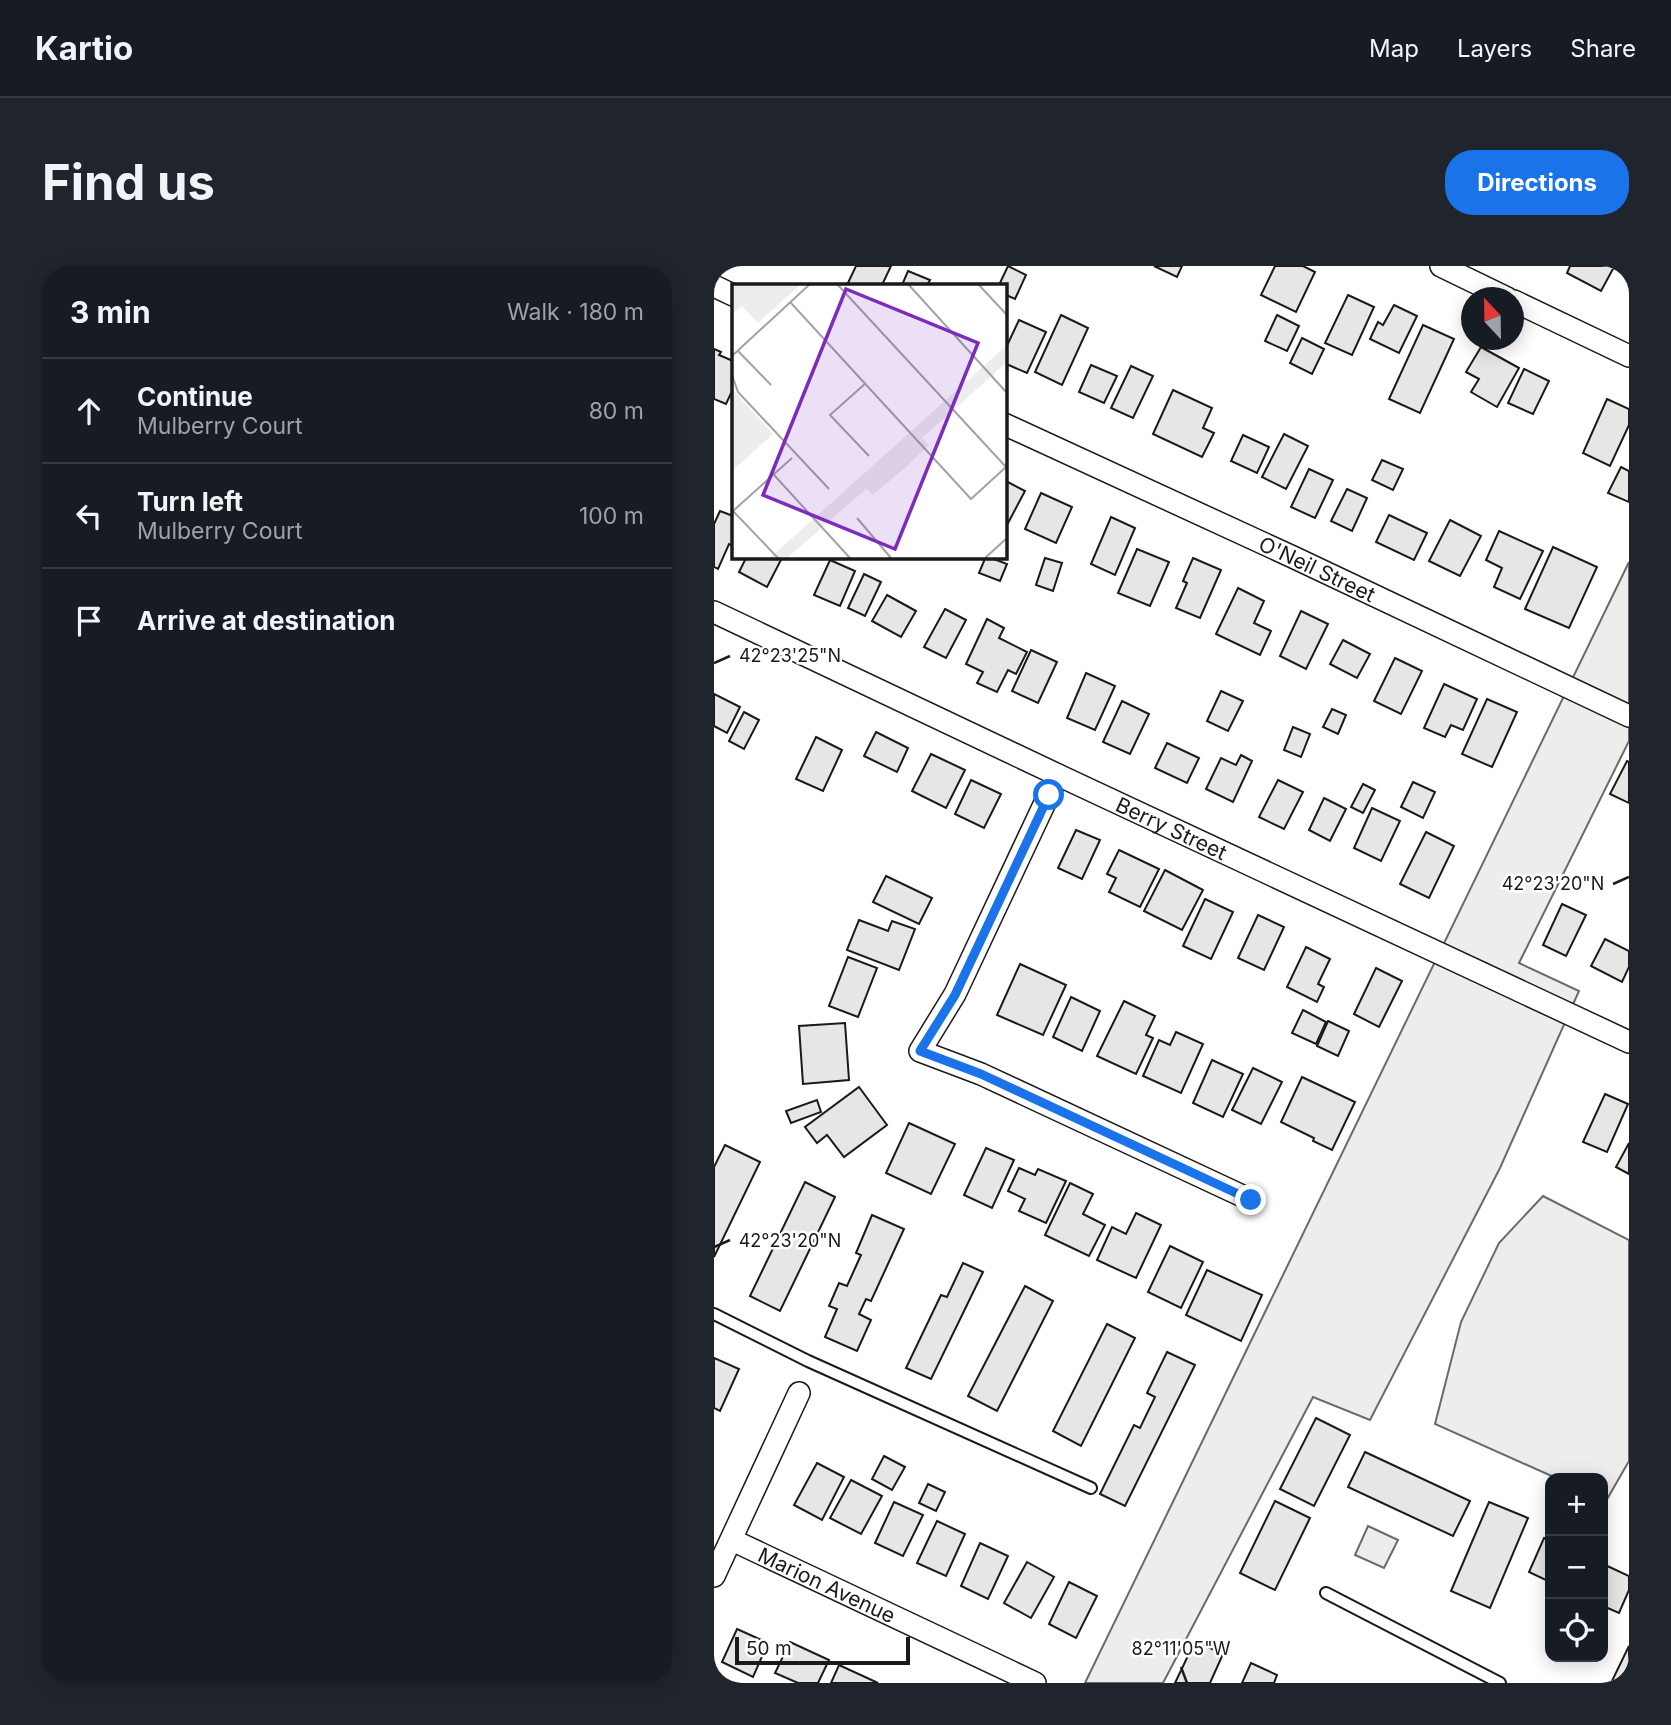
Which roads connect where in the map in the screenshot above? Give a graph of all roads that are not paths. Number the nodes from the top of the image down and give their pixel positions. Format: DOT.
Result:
graph roads {
  1 [pos="1441,266"];
  2 [pos="714,286"];
  3 [pos="1484,287"];
  4 [pos="732,295"];
  5 [pos="1524,305"];
  6 [pos="1629,356"];
  7 [pos="1006,425"];
  8 [pos="714,612"];
  9 [pos="1629,716"];
  10 [pos="1058,775"];
  11 [pos="1629,1042"];
  12 [pos="1251,1200"];
  13 [pos="714,1314"];
  14 [pos="799,1393"];
  15 [pos="1091,1488"];
  16 [pos="732,1540"];
  17 [pos="714,1576"];
  18 [pos="1326,1593"];
  19 [pos="1035,1683"];
  20 [pos="1500,1683"];
  1 -- 3 [label="street"];
  2 -- 4 [label="street"];
  5 -- 6 [label="street"];
  7 -- 9 [label="street, O'Neil Street"];
  8 -- 10 [label="street, Berry Street"];
  10 -- 11 [label="street, Berry Street"];
  10 -- 12 [label="street"];
  13 -- 15 [label="lane"];
  14 -- 16 [label="street"];
  16 -- 17 [label="street"];
  16 -- 19 [label="street, Marion Avenue"];
  18 -- 20 [label="lane"];
}
